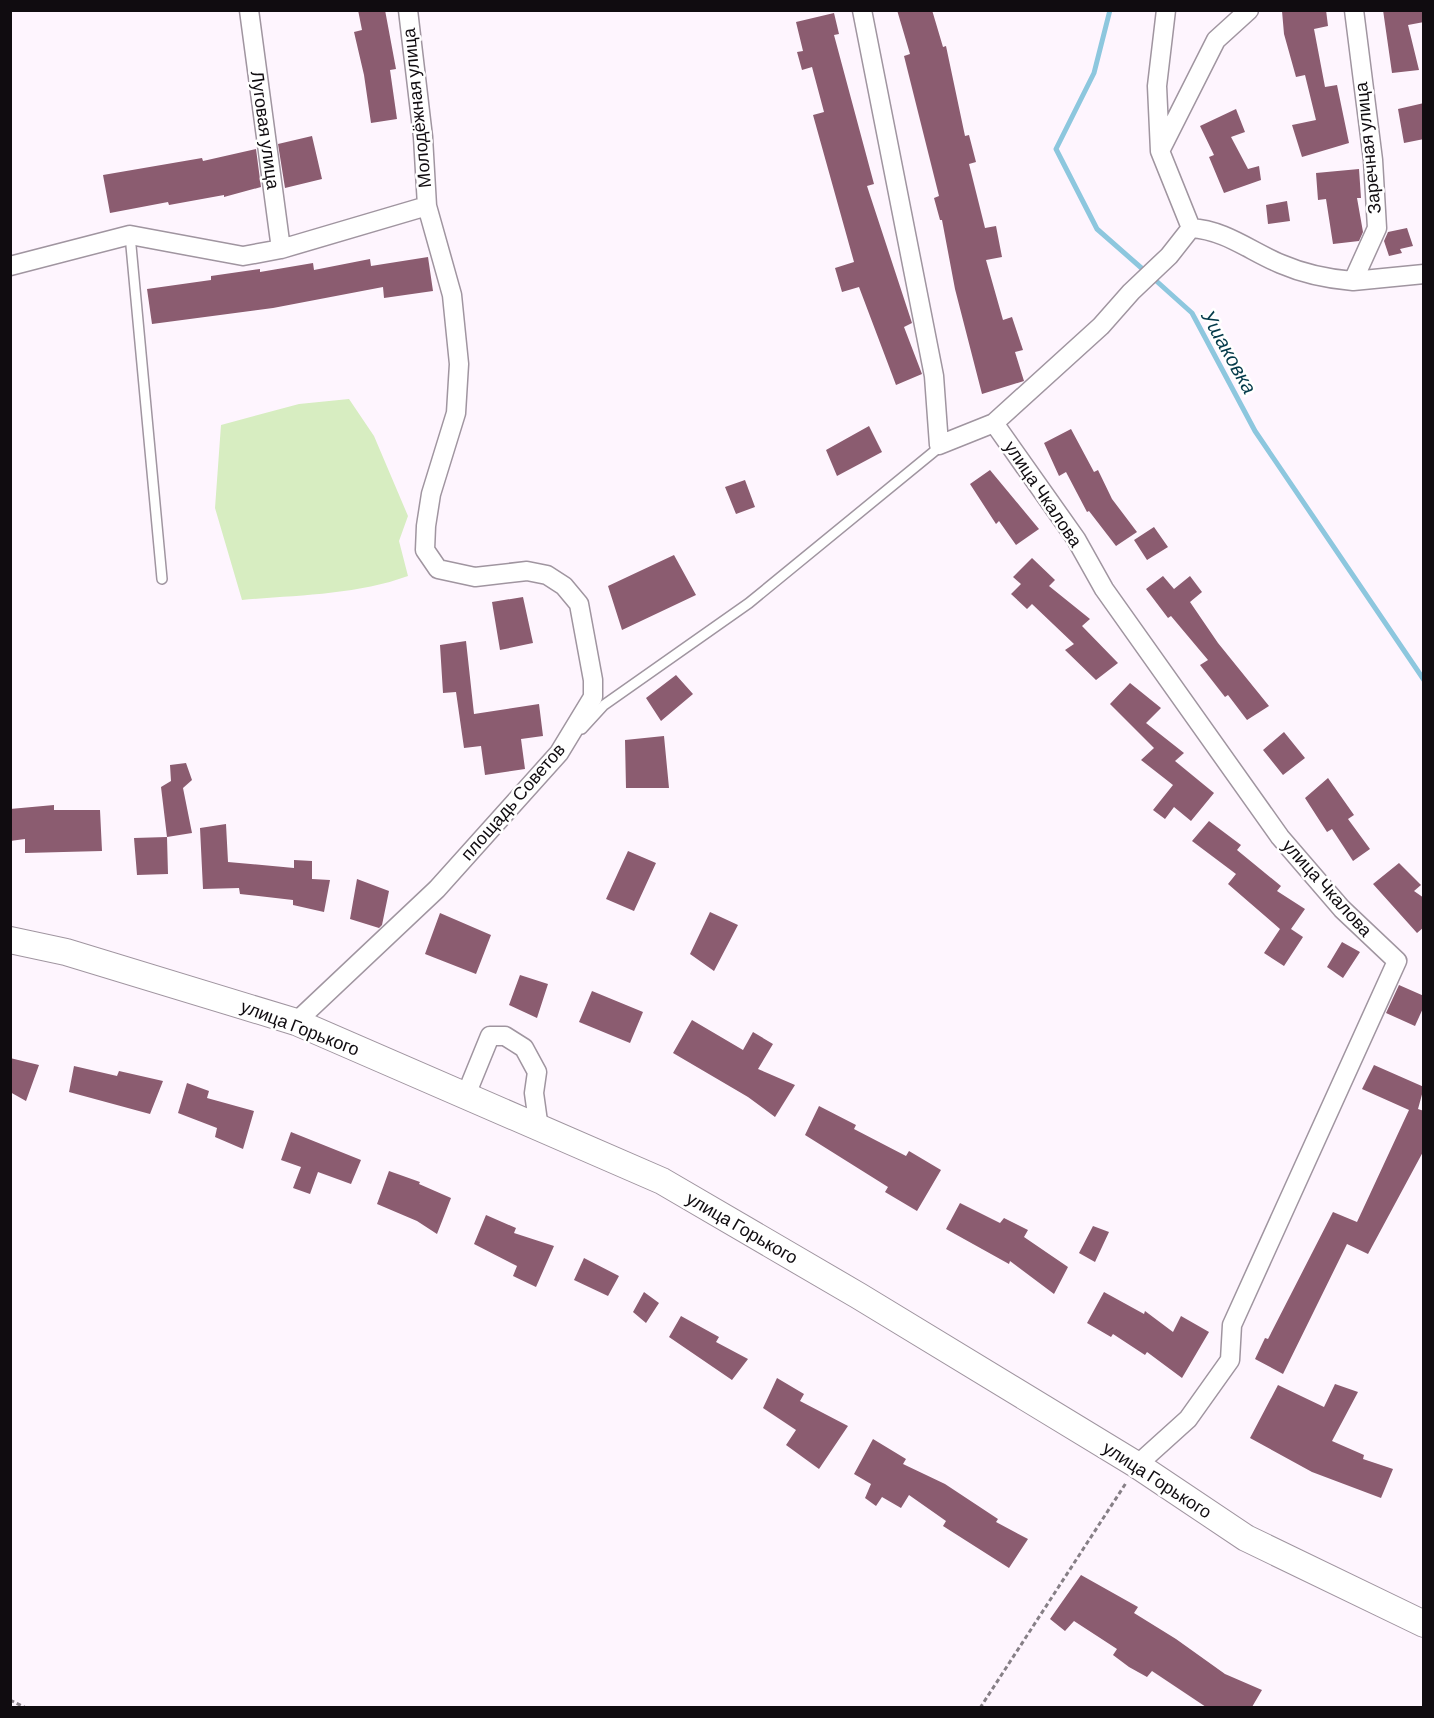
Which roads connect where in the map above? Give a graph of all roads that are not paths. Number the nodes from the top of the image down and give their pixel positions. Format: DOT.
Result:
graph roads {
  1 [pos="249,10"];
  2 [pos="408,10"];
  3 [pos="862,10"];
  4 [pos="1166,10"];
  5 [pos="1249,10"];
  6 [pos="1354,10"];
  7 [pos="1160,151"];
  8 [pos="427,206"];
  9 [pos="1191,228"];
  10 [pos="130,235"];
  11 [pos="282,249"];
  12 [pos="10,266"];
  13 [pos="1424,274"];
  14 [pos="1353,281"];
  15 [pos="994,423"];
  16 [pos="939,445"];
  17 [pos="438,569"];
  18 [pos="162,579"];
  19 [pos="560,753"];
  20 [pos="10,940"];
  21 [pos="296,1022"];
  22 [pos="461,1095"];
  23 [pos="540,1129"];
  24 [pos="1137,1465"];
  25 [pos="1424,1623"];
  1 -- 11 [label="street, Луговая улица"];
  2 -- 8 [label="street, Молодёжная улица"];
  3 -- 16 [label="street"];
  4 -- 7 [label="street"];
  5 -- 7 [label="street"];
  6 -- 14 [label="street, Заречная улица"];
  7 -- 9 [label="street"];
  8 -- 11 [label="street, Молодёжная улица"];
  8 -- 17 [label="street, Молодёжная улица"];
  9 -- 14 [label="street"];
  9 -- 15 [label="street"];
  10 -- 11 [label="street, Молодёжная улица"];
  10 -- 12 [label="street, Молодёжная улица"];
  10 -- 18 [label="lane"];
  13 -- 14 [label="street"];
  15 -- 16 [label="street, улица Чкалова"];
  15 -- 24 [label="street, улица Чкалова"];
  16 -- 19 [label="lane"];
  17 -- 19 [label="street, площадь Советов"];
  19 -- 21 [label="street, площадь Советов"];
  20 -- 21 [label="main road, улица Горького"];
  21 -- 22 [label="main road, улица Горького"];
  22 -- 23 [label="main road, улица Горького"];
  22 -- 23 [label="street"];
  23 -- 24 [label="main road, улица Горького"];
  24 -- 25 [label="main road, улица Горького"];
}
